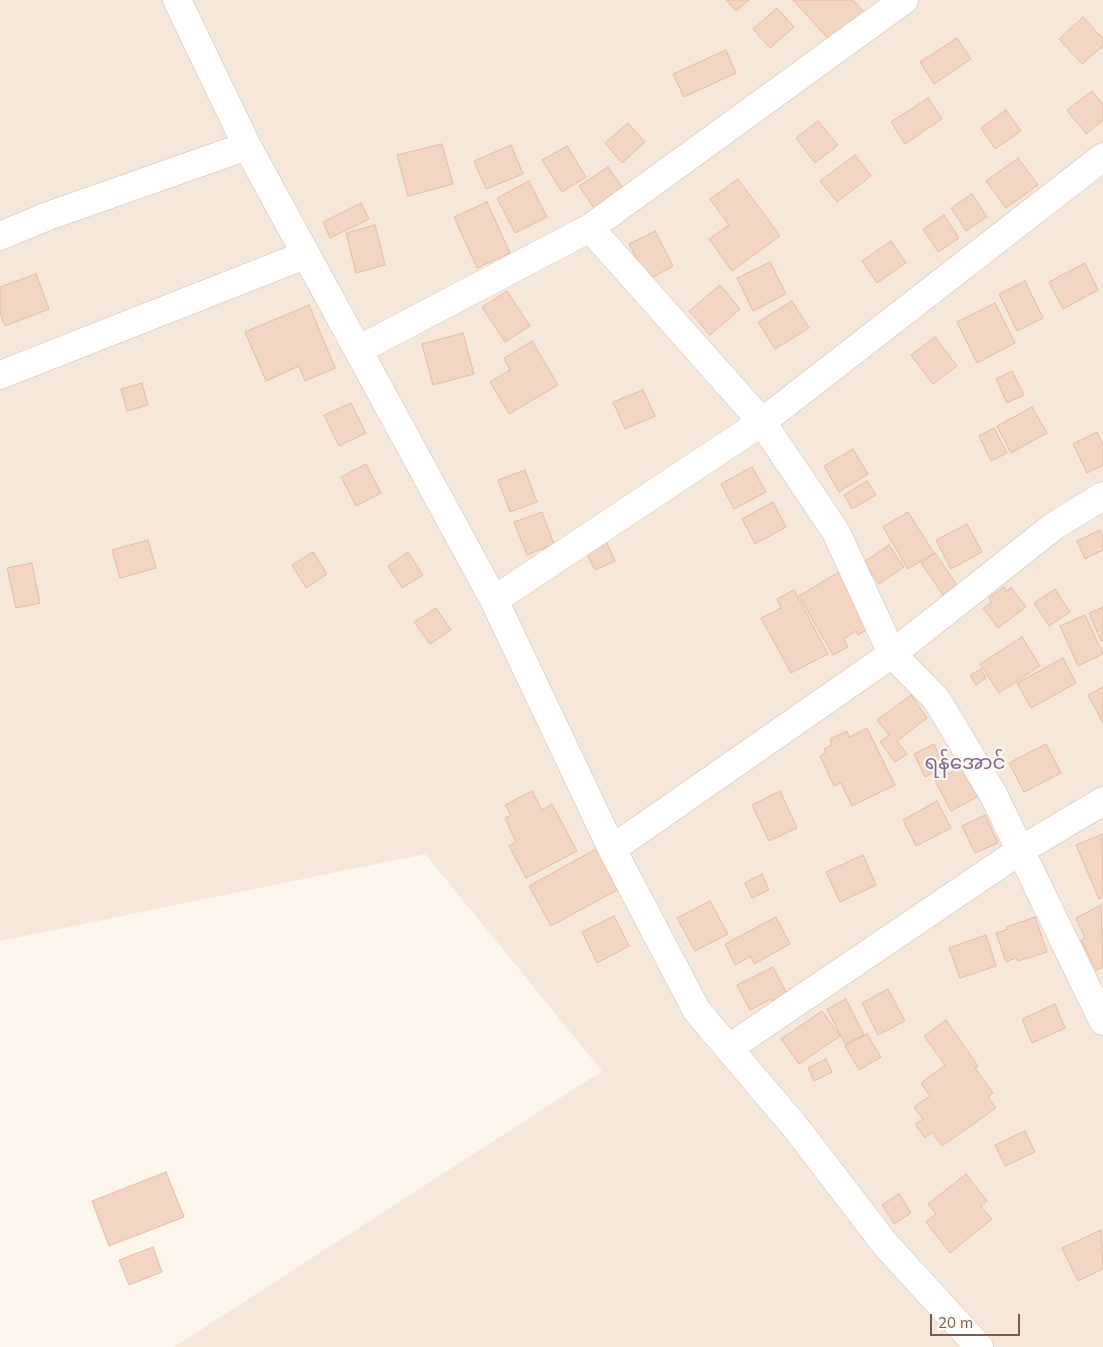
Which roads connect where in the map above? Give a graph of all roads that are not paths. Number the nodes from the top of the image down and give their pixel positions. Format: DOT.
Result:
graph roads {
  1 [pos="176,0"];
  2 [pos="904,0"];
  3 [pos="247,146"];
  4 [pos="1103,157"];
  5 [pos="590,228"];
  6 [pos="0,236"];
  7 [pos="305,255"];
  8 [pos="358,350"];
  9 [pos="0,375"];
  10 [pos="762,422"];
  11 [pos="1103,496"];
  12 [pos="494,600"];
  13 [pos="892,654"];
  14 [pos="1103,801"];
  15 [pos="612,849"];
  16 [pos="1021,850"];
  17 [pos="1103,1021"];
  18 [pos="728,1048"];
  19 [pos="978,1347"];
  1 -- 3 [label="street"];
  2 -- 5 [label="street"];
  3 -- 6 [label="street"];
  3 -- 7 [label="street"];
  4 -- 10 [label="street"];
  5 -- 8 [label="street"];
  5 -- 10 [label="street"];
  7 -- 8 [label="street"];
  7 -- 9 [label="street"];
  8 -- 12 [label="street"];
  10 -- 12 [label="street"];
  10 -- 13 [label="street"];
  11 -- 13 [label="street"];
  12 -- 15 [label="street"];
  13 -- 15 [label="street"];
  13 -- 16 [label="street"];
  14 -- 16 [label="street"];
  15 -- 18 [label="street"];
  16 -- 17 [label="street"];
  16 -- 18 [label="street"];
  18 -- 19 [label="street"];
}
